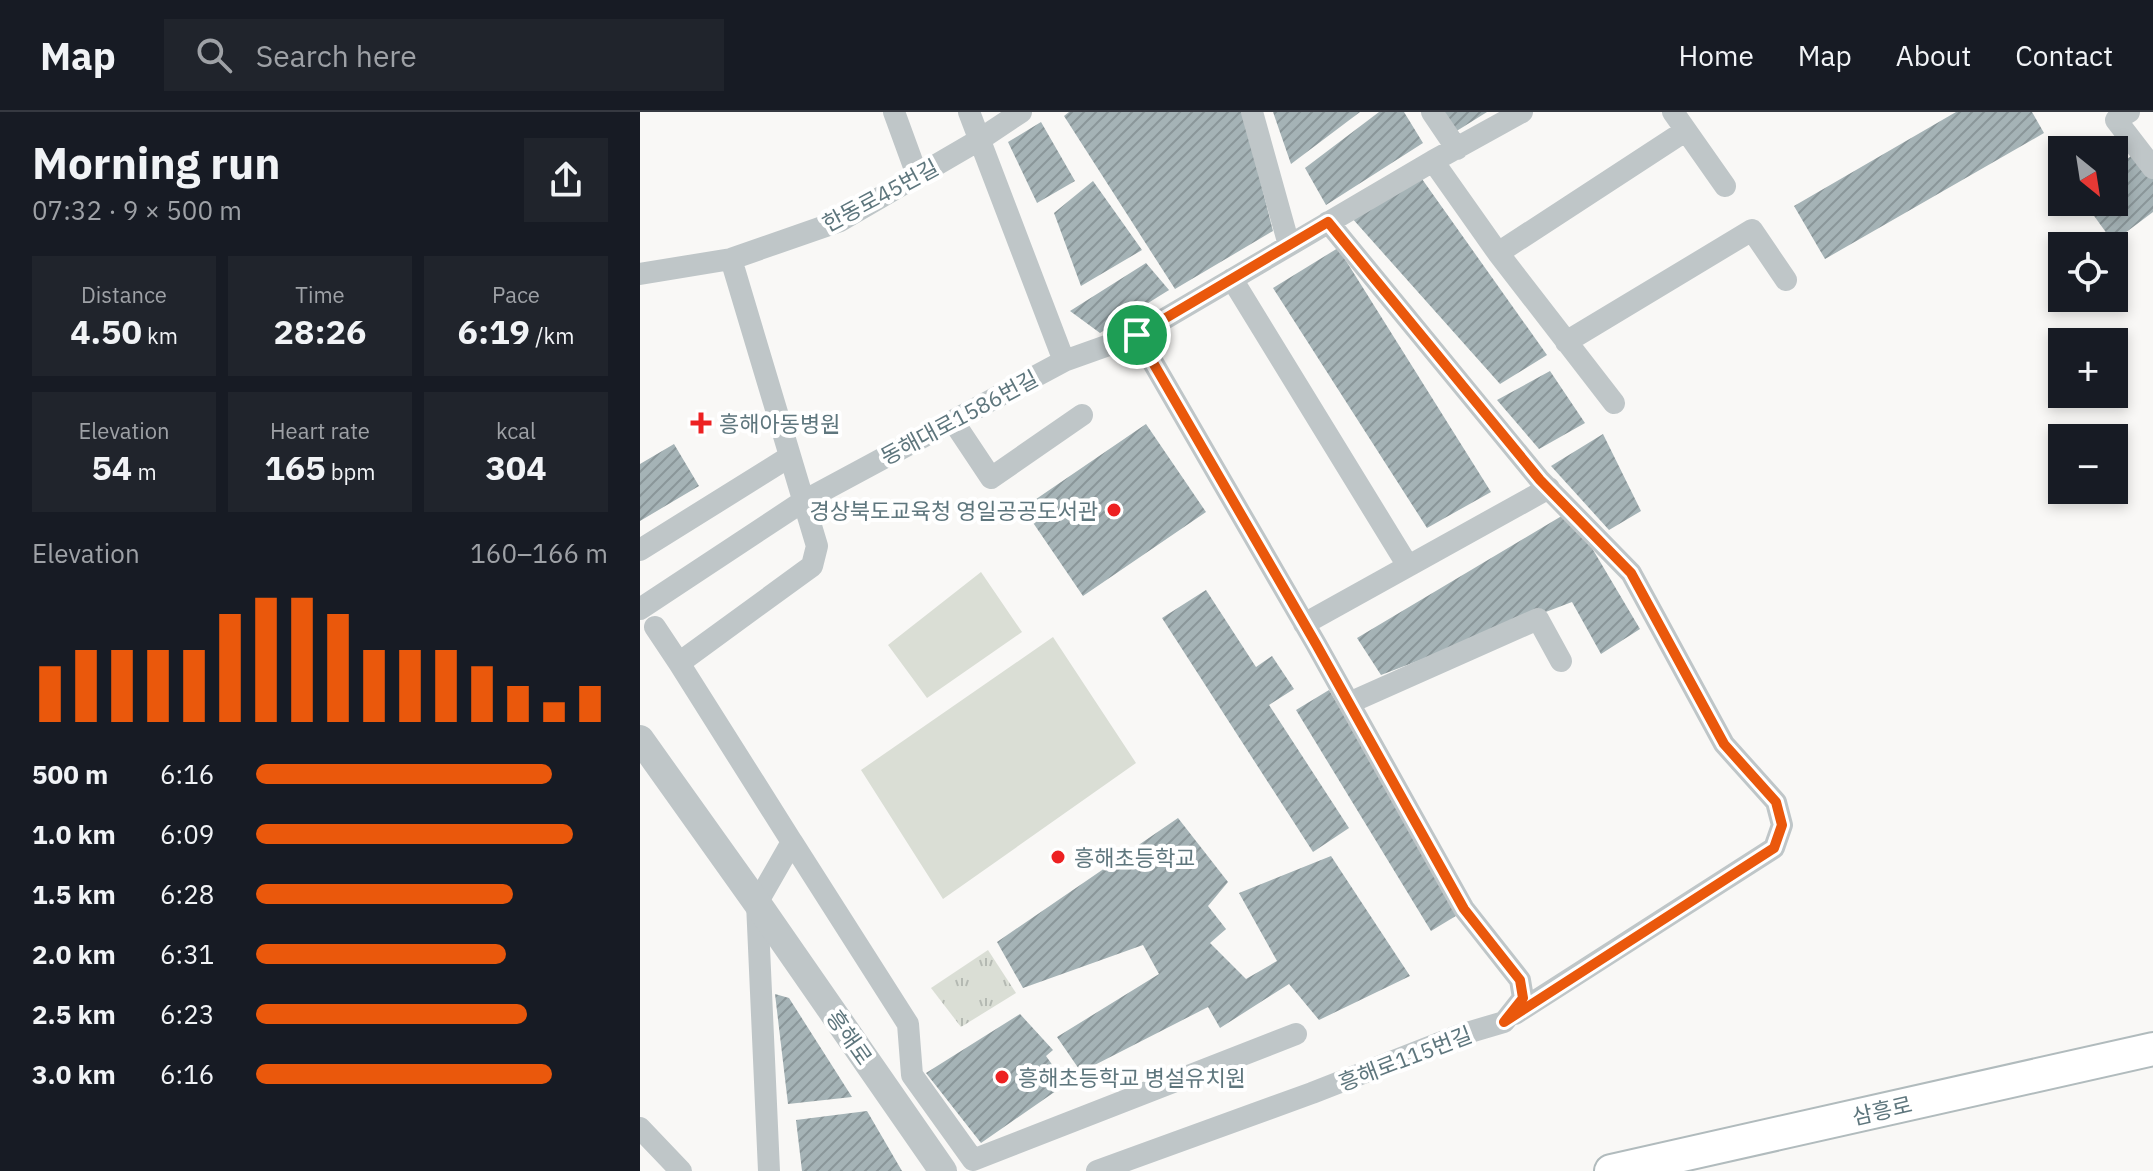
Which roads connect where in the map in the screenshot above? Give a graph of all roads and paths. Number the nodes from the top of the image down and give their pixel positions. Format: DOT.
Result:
graph roads {
  1 [pos="894,112"];
  2 [pos="969,112"];
  3 [pos="1021,112"];
  4 [pos="1252,112"];
  5 [pos="1432,112"];
  6 [pos="1522,112"];
  7 [pos="1673,112"];
  8 [pos="2129,112"];
  9 [pos="1685,131"];
  10 [pos="979,140"];
  11 [pos="1457,149"];
  12 [pos="1433,161"];
  13 [pos="2153,168"];
  14 [pos="917,175"];
  15 [pos="1725,186"];
  16 [pos="1328,222"];
  17 [pos="1289,245"];
  18 [pos="1498,253"];
  19 [pos="731,259"];
  20 [pos="640,274"];
  21 [pos="1232,279"];
  22 [pos="1786,280"];
  23 [pos="1137,335"];
  24 [pos="1566,342"];
  25 [pos="1064,361"];
  26 [pos="1614,403"];
  27 [pos="1082,415"];
  28 [pos="953,421"];
  29 [pos="789,457"];
  30 [pos="1545,484"];
  31 [pos="802,502"];
  32 [pos="640,550"];
  33 [pos="1408,566"];
  34 [pos="640,609"];
  35 [pos="1304,624"];
  36 [pos="655,627"];
  37 [pos="1561,661"];
  38 [pos="679,663"];
  39 [pos="1349,703"];
  40 [pos="640,739"];
  41 [pos="792,842"];
  42 [pos="757,903"];
  43 [pos="1504,1022"];
  44 [pos="1296,1034"];
  45 [pos="2153,1049"];
  46 [pos="640,1128"];
  47 [pos="657,1162"];
  48 [pos="681,1171"];
  49 [pos="769,1171"];
  50 [pos="943,1171"];
  51 [pos="1097,1171"];
  52 [pos="1611,1171"];
  1 -- 14 [label="street"];
  2 -- 10 [label="street"];
  3 -- 10 [label="street, 한동로45번길"];
  4 -- 17 [label="street"];
  5 -- 11 [label="street"];
  6 -- 11 [label="street, 동해대로1586번길"];
  7 -- 9 [label="street"];
  8 -- 13 [label="street"];
  9 -- 15 [label="street"];
  9 -- 18 [label="street"];
  10 -- 14 [label="street, 한동로45번길"];
  10 -- 25 [label="street"];
  11 -- 12 [label="street, 동해대로1586번길"];
  12 -- 16 [label="street, 동해대로1586번길"];
  12 -- 18 [label="street"];
  14 -- 19 [label="street, 한동로45번길"];
  16 -- 17 [label="street, 동해대로1586번길"];
  16 -- 30 [label="street"];
  17 -- 21 [label="street, 동해대로1586번길"];
  18 -- 24 [label="street"];
  19 -- 20 [label="street, 한동로45번길"];
  19 -- 29 [label="street"];
  21 -- 23 [label="street, 동해대로1586번길"];
  21 -- 33 [label="street"];
  22 -- 24 [label="street"];
  23 -- 25 [label="street, 동해대로1586번길"];
  23 -- 35 [label="street"];
  24 -- 26 [label="street"];
  25 -- 28 [label="street, 동해대로1586번길"];
  27 -- 28 [label="street"];
  28 -- 31 [label="street, 동해대로1586번길"];
  29 -- 31 [label="street"];
  29 -- 32 [label="street"];
  30 -- 33 [label="street"];
  30 -- 43 [label="street, 흥해로115번길"];
  31 -- 34 [label="street, 동해대로1586번길"];
  31 -- 38 [label="street"];
  33 -- 35 [label="street"];
  35 -- 39 [label="street"];
  36 -- 38 [label="street"];
  37 -- 39 [label="street"];
  38 -- 41 [label="street"];
  39 -- 43 [label="street"];
  40 -- 42 [label="street, 흥해로"];
  41 -- 42 [label="street"];
  41 -- 44 [label="street"];
  42 -- 49 [label="street"];
  42 -- 50 [label="street, 흥해로"];
  43 -- 51 [label="street, 흥해로115번길"];
  45 -- 52 [label="main road, 삼흥로"];
  46 -- 47 [label="street"];
  47 -- 48 [label="street"];
}
